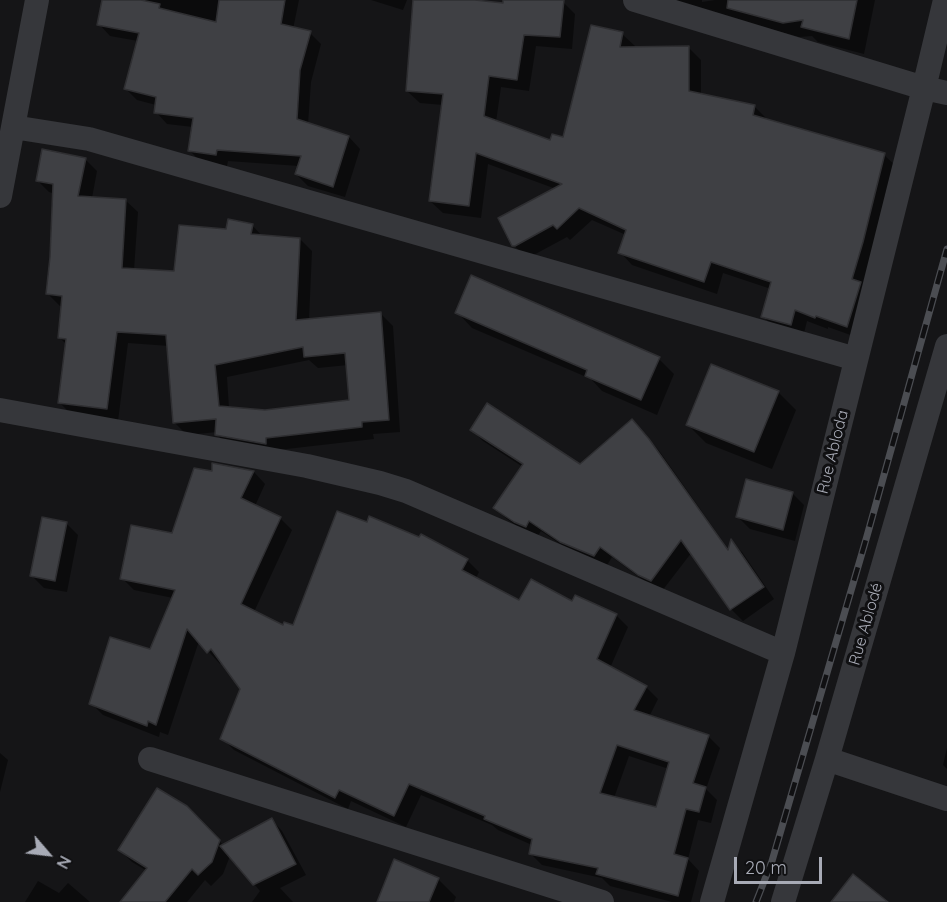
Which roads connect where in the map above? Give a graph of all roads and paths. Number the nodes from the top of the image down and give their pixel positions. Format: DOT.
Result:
graph roads {
  1 [pos="37,0"];
  2 [pos="635,0"];
  3 [pos="945,0"];
  4 [pos="936,91"];
  5 [pos="12,127"];
  6 [pos="0,196"];
  7 [pos="947,346"];
  8 [pos="856,359"];
  9 [pos="0,410"];
  10 [pos="783,653"];
  11 [pos="150,759"];
  12 [pos="826,759"];
  13 [pos="947,799"];
  14 [pos="602,902"];
  15 [pos="712,902"];
  16 [pos="783,902"];
  1 -- 5 [label="street"];
  2 -- 4 [label="street"];
  3 -- 4 [label="street, Rue Abloda"];
  4 -- 8 [label="street, Rue Abloda"];
  5 -- 6 [label="street"];
  5 -- 8 [label="street"];
  7 -- 12 [label="street, Rue Ablodé"];
  8 -- 10 [label="street, Rue Abloda"];
  9 -- 10 [label="street"];
  10 -- 15 [label="street, Rue Abloda"];
  11 -- 14 [label="street"];
  12 -- 13 [label="street"];
  12 -- 16 [label="street, Rue Ablodé"];
}
